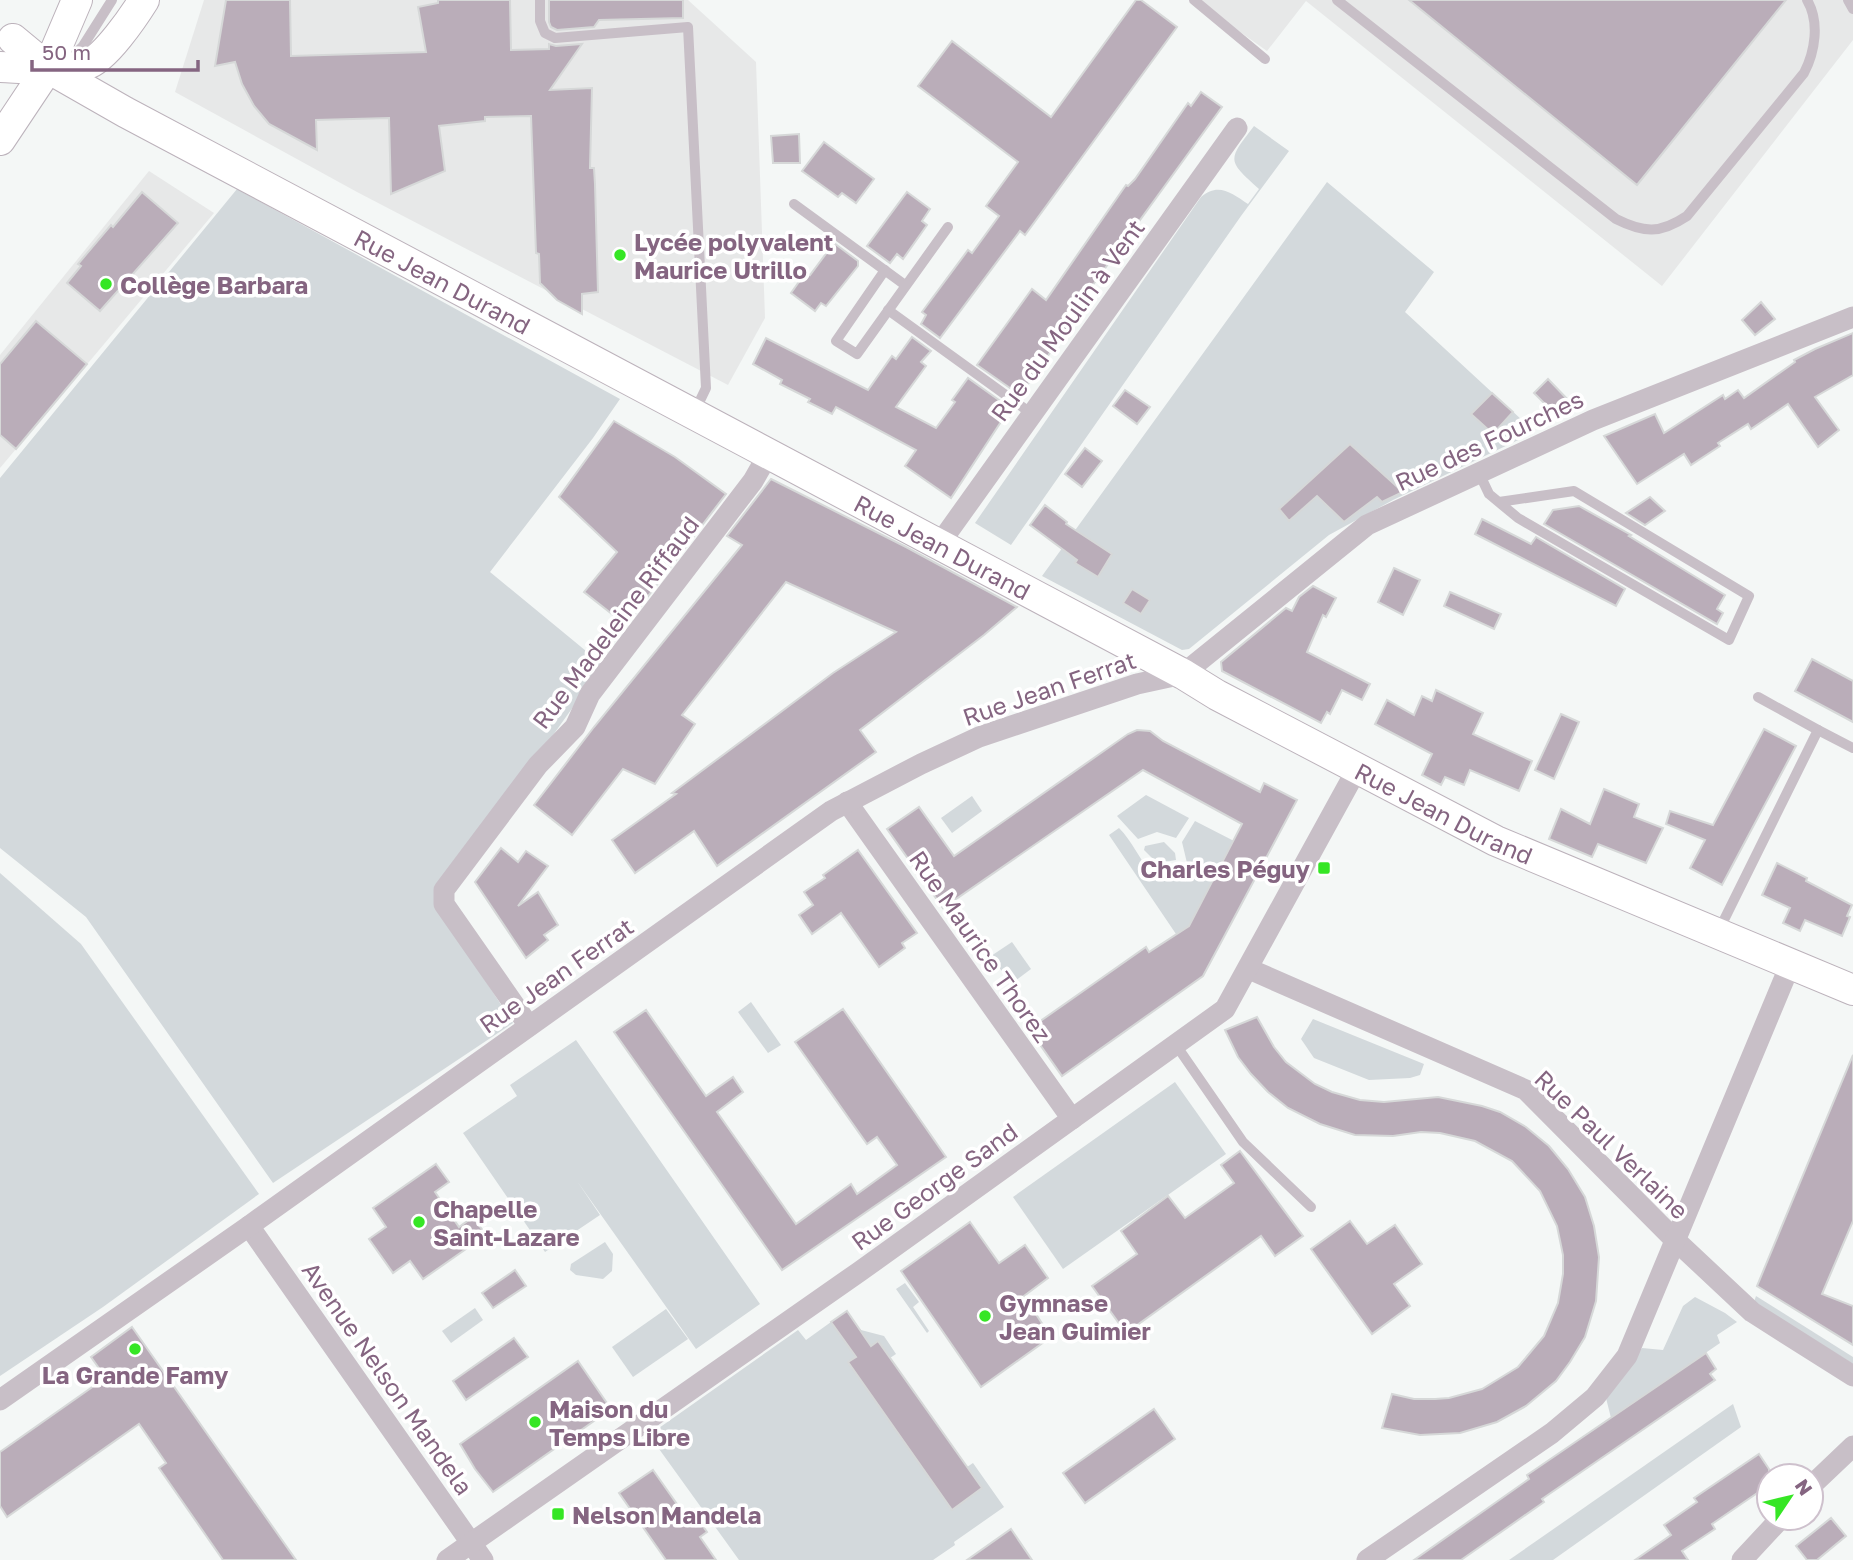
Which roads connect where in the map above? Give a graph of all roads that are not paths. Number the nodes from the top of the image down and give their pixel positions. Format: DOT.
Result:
graph roads {
  1 [pos="112,0"];
  2 [pos="144,0"];
  3 [pos="540,0"];
  4 [pos="1194,0"];
  5 [pos="1337,0"];
  6 [pos="1807,0"];
  7 [pos="1848,0"];
  8 [pos="1853,9"];
  9 [pos="96,25"];
  10 [pos="41,42"];
  11 [pos="1265,60"];
  12 [pos="1237,128"];
  13 [pos="0,140"];
  14 [pos="794,204"];
  15 [pos="948,227"];
  16 [pos="885,270"];
  17 [pos="905,285"];
  18 [pos="887,310"];
  19 [pos="1853,317"];
  20 [pos="694,414"];
  21 [pos="1032,414"];
  22 [pos="769,453"];
  23 [pos="1479,473"];
  24 [pos="1499,502"];
  25 [pos="940,543"];
  26 [pos="1183,674"];
  27 [pos="1758,697"];
  28 [pos="1818,730"];
  29 [pos="1853,748"];
  30 [pos="1357,769"];
  31 [pos="847,802"];
  32 [pos="1718,933"];
  33 [pos="1790,965"];
  34 [pos="1249,969"];
  35 [pos="1853,990"];
  36 [pos="529,1026"];
  37 [pos="1176,1045"];
  38 [pos="1072,1119"];
  39 [pos="1311,1207"];
  40 [pos="249,1226"];
  41 [pos="1674,1239"];
  42 [pos="1853,1376"];
  43 [pos="0,1400"];
  44 [pos="1853,1446"];
  45 [pos="1825,1473"];
  46 [pos="1768,1532"];
  47 [pos="477,1551"];
  48 [pos="447,1560"];
  49 [pos="1367,1560"];
  50 [pos="1742,1560"];
  1 -- 9 [label="lane"];
  2 -- 10 [label="street"];
  3 -- 20 [label="lane"];
  4 -- 11 [label="lane"];
  5 -- 6 [label="lane"];
  7 -- 8 [label="lane"];
  9 -- 10 [label="lane"];
  9 -- 10 [label="lane"];
  10 -- 13 [label="street"];
  10 -- 20 [label="street, Rue Jean Durand"];
  12 -- 21 [label="street, Rue du Moulin à Vent"];
  14 -- 16 [label="lane"];
  15 -- 17 [label="lane"];
  16 -- 17 [label="lane"];
  16 -- 18 [label="lane"];
  17 -- 18 [label="lane"];
  18 -- 21 [label="lane"];
  19 -- 23 [label="street, Rue des Fourches"];
  20 -- 22 [label="street, Rue Jean Durand"];
  21 -- 25 [label="street, Rue du Moulin à Vent"];
  22 -- 25 [label="street, Rue Jean Durand"];
  22 -- 36 [label="street, Rue Madeleine Riffaud"];
  23 -- 24 [label="lane"];
  23 -- 26 [label="street, Rue des Fourches"];
  24 -- 24 [label="lane"];
  25 -- 26 [label="street, Rue Jean Durand"];
  26 -- 30 [label="street, Rue Jean Durand"];
  26 -- 31 [label="street, Rue Jean Ferrat"];
  27 -- 28 [label="lane"];
  28 -- 29 [label="lane"];
  28 -- 32 [label="lane"];
  30 -- 32 [label="street, Rue Jean Durand"];
  30 -- 34 [label="street, Rue George Sand"];
  31 -- 36 [label="street, Rue Jean Ferrat"];
  31 -- 38 [label="street, Rue Maurice Thorez"];
  32 -- 33 [label="street, Rue Jean Durand"];
  33 -- 35 [label="street, Rue Jean Durand"];
  33 -- 41 [label="street"];
  34 -- 37 [label="street, Rue George Sand"];
  34 -- 41 [label="street, Rue Paul Verlaine"];
  36 -- 40 [label="street, Rue Jean Ferrat"];
  37 -- 38 [label="street, Rue George Sand"];
  37 -- 39 [label="lane"];
  38 -- 47 [label="street, Rue George Sand"];
  40 -- 43 [label="street, Rue Jean Ferrat"];
  40 -- 47 [label="street, Avenue Nelson Mandela"];
  41 -- 42 [label="street"];
  41 -- 49 [label="street, Rue Paul Verlaine"];
  44 -- 45 [label="street"];
  46 -- 50 [label="street"];
  47 -- 48 [label="street, Rue George Sand"];
}
